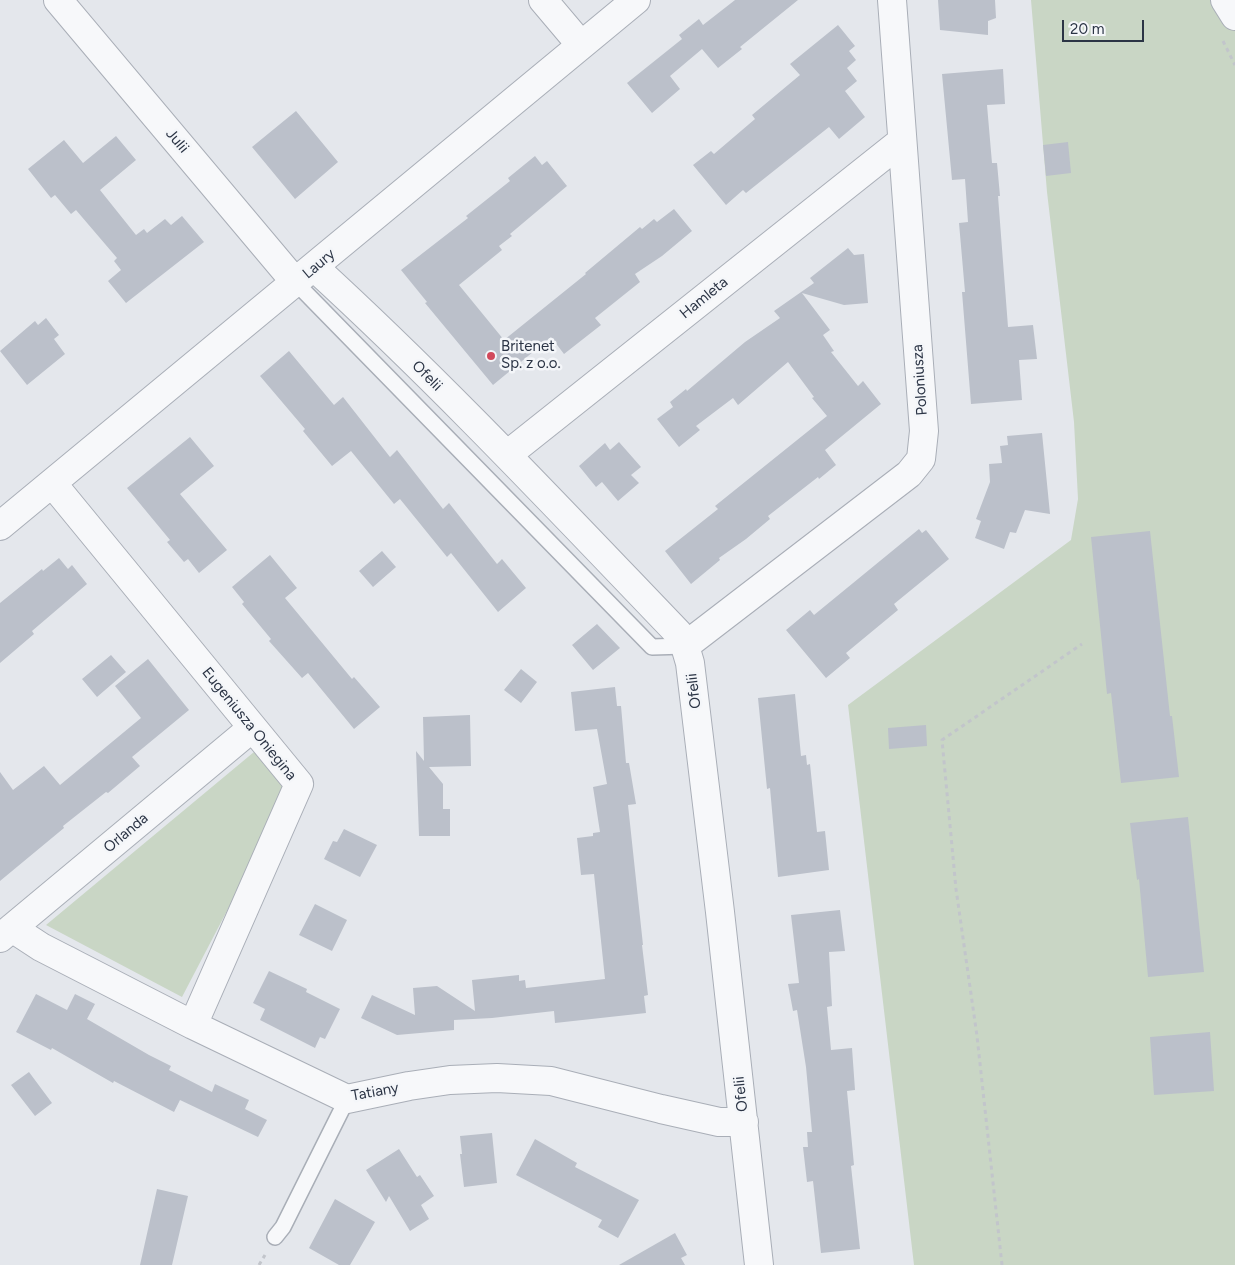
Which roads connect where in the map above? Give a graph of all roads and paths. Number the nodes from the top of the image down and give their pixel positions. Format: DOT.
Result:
graph roads {
  1 [pos="58,0"];
  2 [pos="543,0"];
  3 [pos="636,0"];
  4 [pos="892,0"];
  5 [pos="1225,0"];
  6 [pos="1235,16"];
  7 [pos="581,45"];
  8 [pos="902,141"];
  9 [pos="305,275"];
  10 [pos="507,455"];
  11 [pos="52,483"];
  12 [pos="0,526"];
  13 [pos="1082,644"];
  14 [pos="685,646"];
  15 [pos="252,728"];
  16 [pos="6,933"];
  17 [pos="194,1024"];
  18 [pos="347,1099"];
  19 [pos="744,1122"];
  20 [pos="274,1238"];
  21 [pos="759,1265"];
  22 [pos="1002,1265"];
  1 -- 9 [label="street, Julii"];
  2 -- 7 [label="street"];
  3 -- 7 [label="street, Laury"];
  4 -- 8 [label="street, Poloniusza"];
  5 -- 6 [label="street"];
  7 -- 9 [label="street, Laury"];
  8 -- 10 [label="street, Hamleta"];
  8 -- 14 [label="street, Poloniusza"];
  9 -- 10 [label="street, Ofelii"];
  9 -- 11 [label="street, Laury"];
  9 -- 14 [label="lane"];
  10 -- 14 [label="street, Ofelii"];
  11 -- 12 [label="street, Laury"];
  11 -- 15 [label="street, Eugeniusza Oniegina"];
  13 -- 22 [label="path"];
  14 -- 19 [label="street, Ofelii"];
  15 -- 16 [label="street, Orlanda"];
  15 -- 17 [label="street, Eugeniusza Oniegina"];
  16 -- 17 [label="street, Tatiany"];
  17 -- 18 [label="street, Tatiany"];
  18 -- 19 [label="street, Tatiany"];
  18 -- 20 [label="lane"];
  19 -- 21 [label="street, Ofelii"];
}
